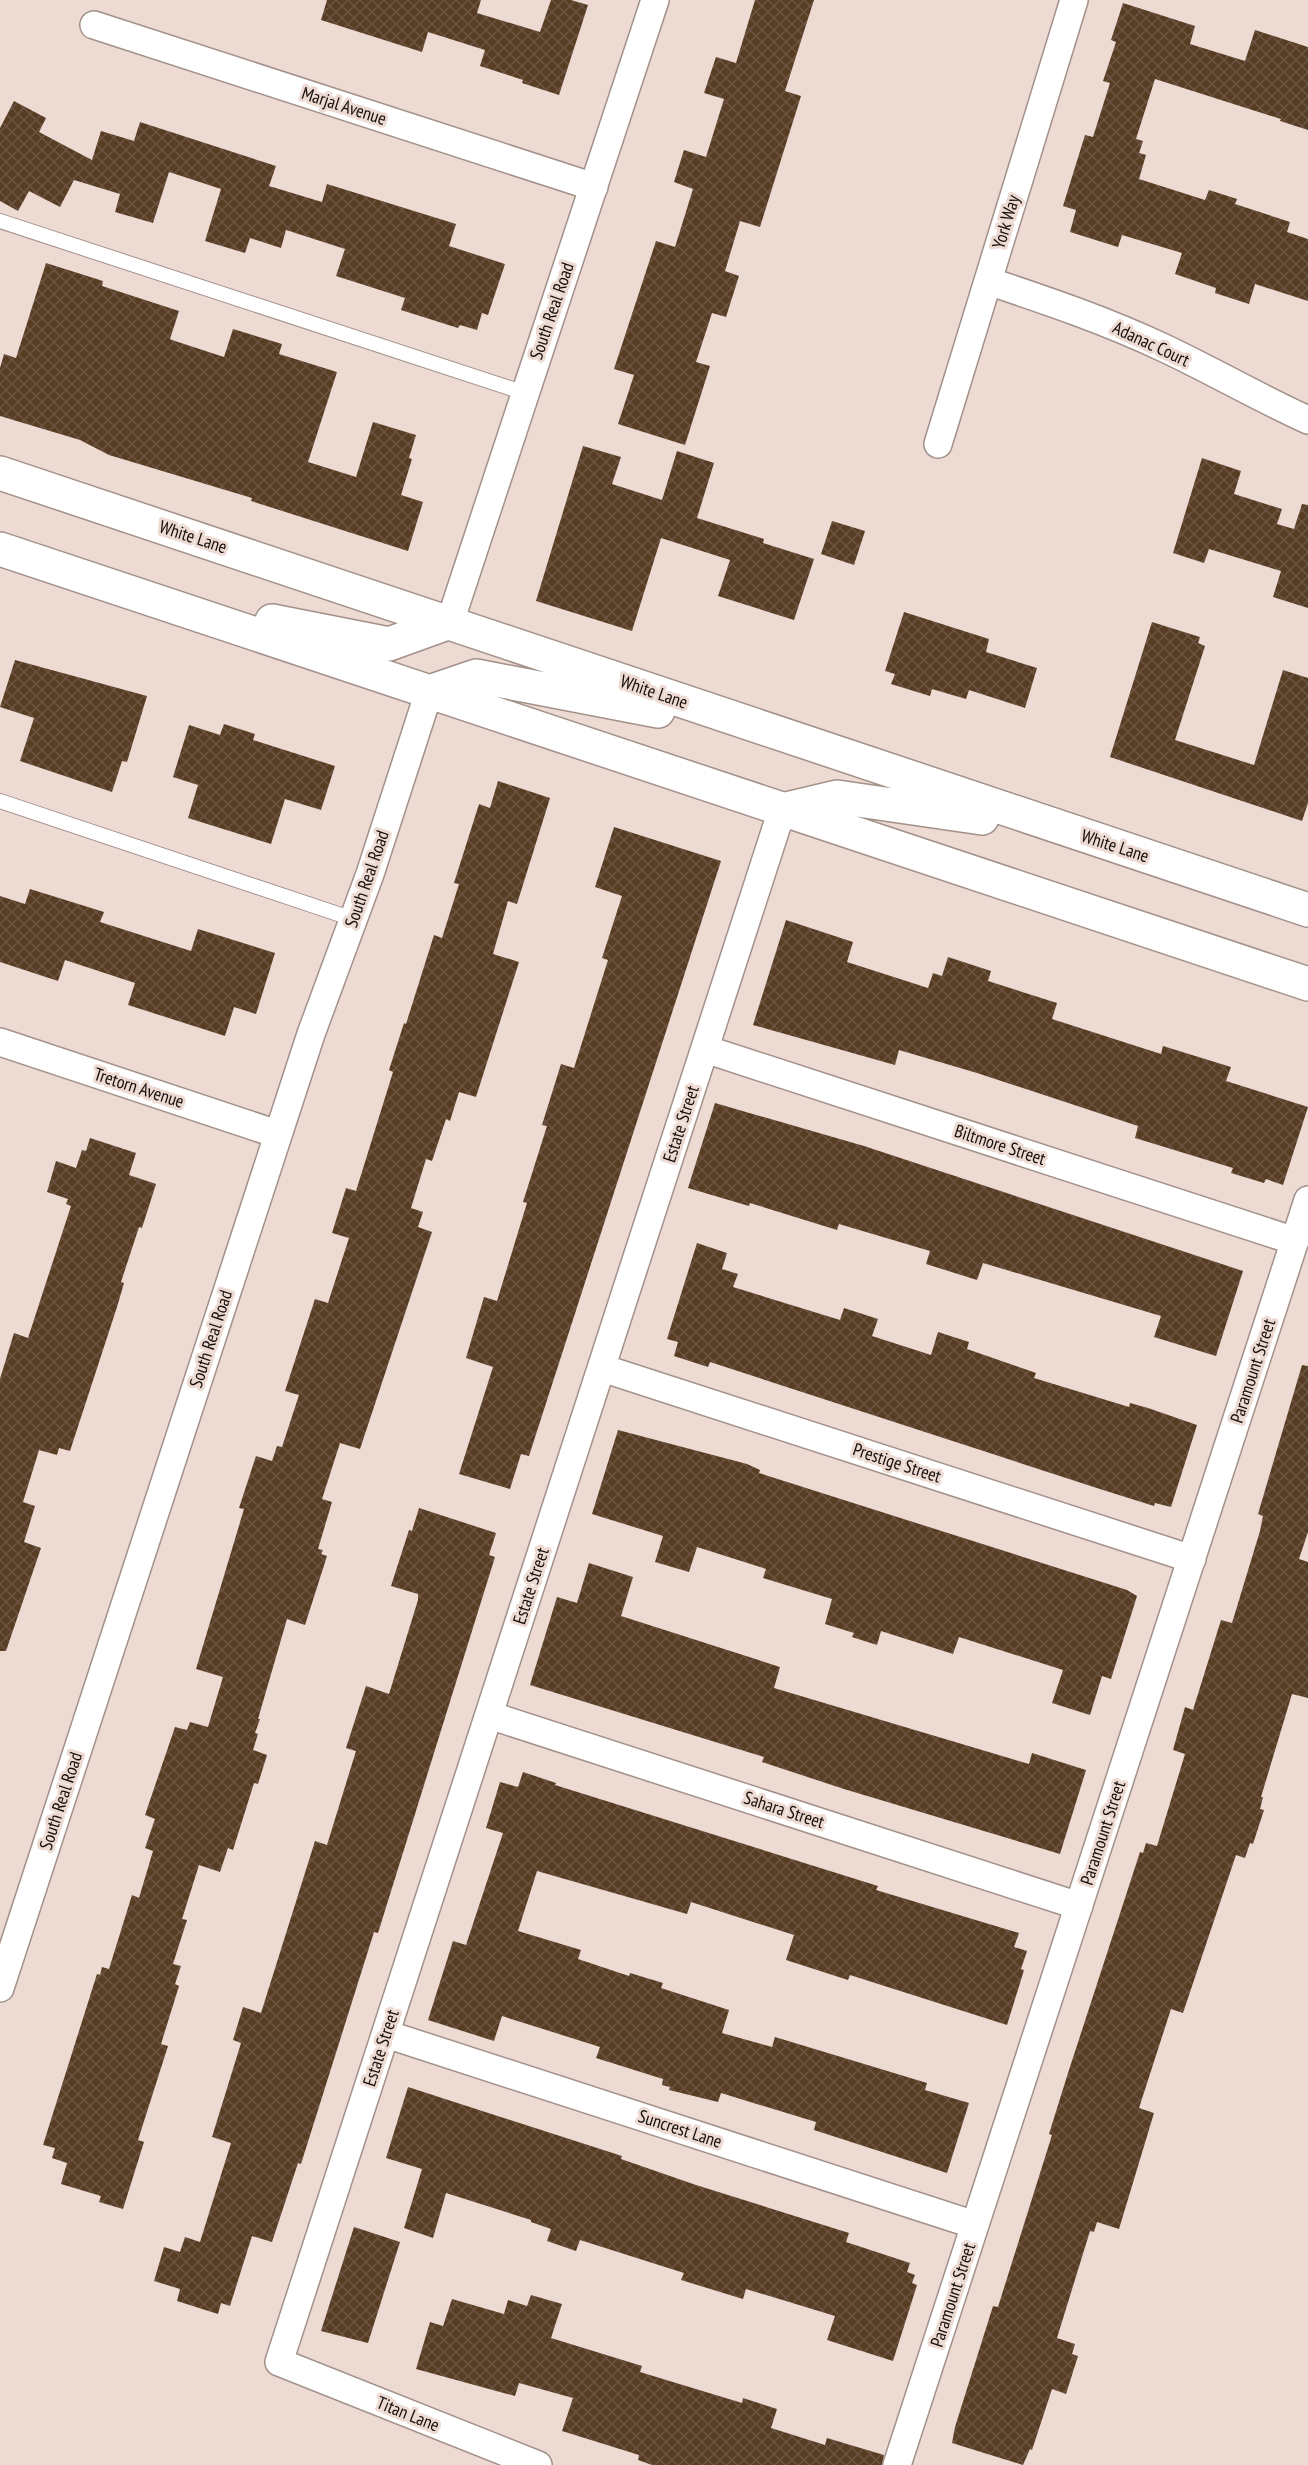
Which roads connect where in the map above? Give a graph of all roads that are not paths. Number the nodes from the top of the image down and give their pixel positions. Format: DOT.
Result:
graph roads {
  1 [pos="655,0"];
  2 [pos="1074,0"];
  3 [pos="94,25"];
  4 [pos="594,188"];
  5 [pos="0,221"];
  6 [pos="988,281"];
  7 [pos="525,393"];
  8 [pos="1308,420"];
  9 [pos="938,444"];
  10 [pos="0,473"];
  11 [pos="0,549"];
  12 [pos="135,594"];
  13 [pos="450,622"];
  14 [pos="429,692"];
  15 [pos="775,733"];
  16 [pos="0,801"];
  17 [pos="782,810"];
  18 [pos="1064,829"];
  19 [pos="1308,910"];
  20 [pos="353,919"];
  21 [pos="1308,984"];
  22 [pos="0,1042"];
  23 [pos="705,1049"];
  24 [pos="278,1134"];
  25 [pos="1308,1200"];
  26 [pos="1295,1241"];
  27 [pos="602,1368"];
  28 [pos="1192,1559"];
  29 [pos="489,1714"];
  30 [pos="1079,1906"];
  31 [pos="0,1988"];
  32 [pos="386,2034"];
  33 [pos="975,2225"];
  34 [pos="279,2362"];
  35 [pos="537,2465"];
  36 [pos="897,2465"];
  1 -- 4 [label="street, South Real Road"];
  2 -- 6 [label="street, York Way"];
  3 -- 4 [label="street, Marjal Avenue"];
  4 -- 7 [label="street, South Real Road"];
  5 -- 7 [label="lane"];
  6 -- 8 [label="street, Adanac Court"];
  6 -- 9 [label="street, York Way"];
  7 -- 13 [label="street, South Real Road"];
  10 -- 13 [label="main road, White Lane"];
  11 -- 12 [label="main road"];
  12 -- 13 [label="main road"];
  12 -- 14 [label="main road"];
  13 -- 15 [label="main road, White Lane"];
  14 -- 15 [label="main road"];
  14 -- 17 [label="main road"];
  14 -- 20 [label="street, South Real Road"];
  15 -- 18 [label="main road, White Lane"];
  16 -- 20 [label="lane"];
  17 -- 18 [label="main road"];
  17 -- 21 [label="main road"];
  17 -- 23 [label="street, Estate Street"];
  18 -- 19 [label="main road, White Lane"];
  20 -- 24 [label="street, South Real Road"];
  22 -- 24 [label="street, Tretorn Avenue"];
  23 -- 26 [label="street, Biltmore Street"];
  23 -- 27 [label="street, Estate Street"];
  24 -- 31 [label="street, South Real Road"];
  25 -- 26 [label="street, Paramount Street"];
  26 -- 28 [label="street, Paramount Street"];
  27 -- 28 [label="street, Prestige Street"];
  27 -- 29 [label="street, Estate Street"];
  28 -- 30 [label="street, Paramount Street"];
  29 -- 30 [label="street, Sahara Street"];
  29 -- 32 [label="street, Estate Street"];
  30 -- 33 [label="street, Paramount Street"];
  32 -- 33 [label="street, Suncrest Lane"];
  32 -- 34 [label="street, Estate Street"];
  33 -- 36 [label="street, Paramount Street"];
  34 -- 35 [label="street, Titan Lane"];
}
